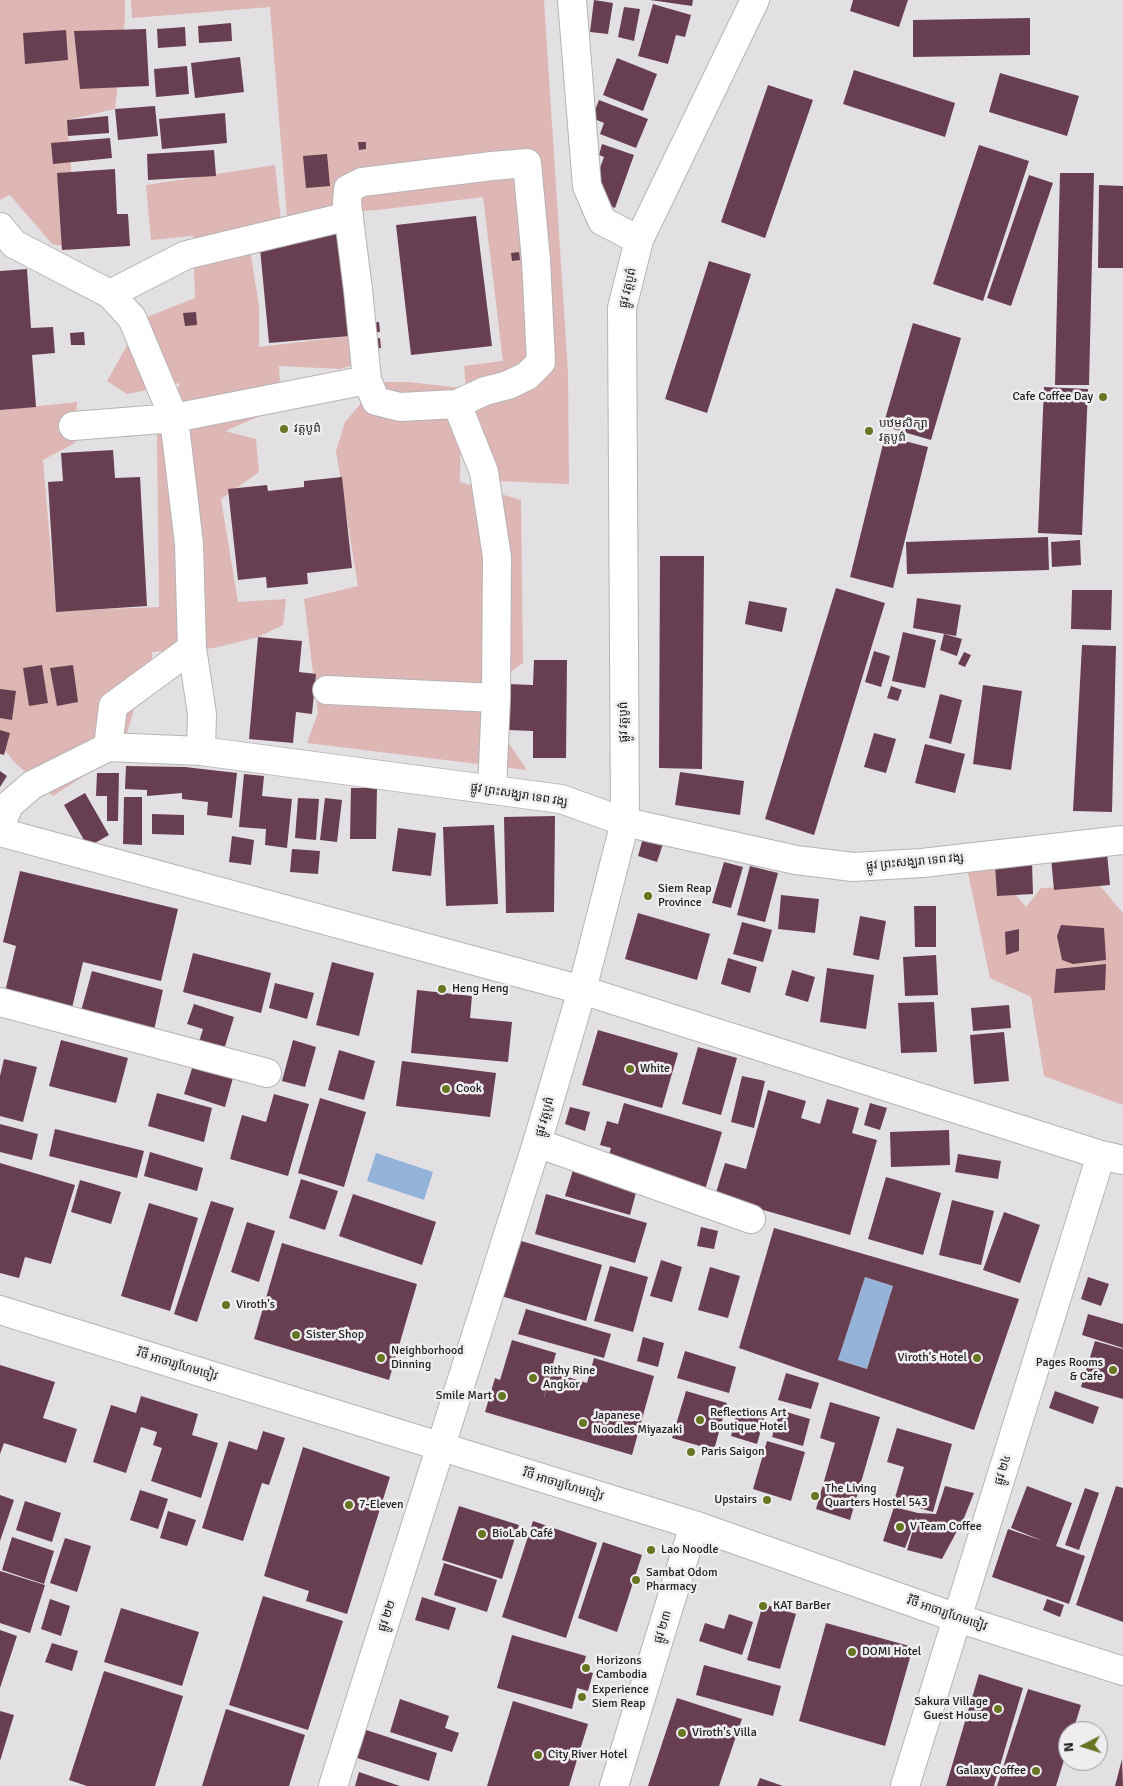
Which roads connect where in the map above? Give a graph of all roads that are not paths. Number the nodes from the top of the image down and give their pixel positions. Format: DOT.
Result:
graph roads {
  1 [pos="572,0"];
  2 [pos="755,0"];
  3 [pos="349,216"];
  4 [pos="5,239"];
  5 [pos="639,240"];
  6 [pos="110,294"];
  7 [pos="367,380"];
  8 [pos="457,404"];
  9 [pos="174,418"];
  10 [pos="73,426"];
  11 [pos="192,648"];
  12 [pos="327,690"];
  13 [pos="496,698"];
  14 [pos="108,747"];
  15 [pos="201,752"];
  16 [pos="492,790"];
  17 [pos="625,822"];
  18 [pos="0,828"];
  19 [pos="0,832"];
  20 [pos="1123,840"];
  21 [pos="582,990"];
  22 [pos="0,1002"];
  23 [pos="267,1073"];
  24 [pos="538,1143"];
  25 [pos="1112,1158"];
  26 [pos="751,1219"];
  27 [pos="0,1310"];
  28 [pos="440,1447"];
  29 [pos="694,1525"];
  30 [pos="957,1618"];
  31 [pos="1123,1671"];
  32 [pos="333,1786"];
  33 [pos="614,1786"];
  34 [pos="905,1786"];
  1 -- 5 [label="street"];
  2 -- 5 [label="street, ផ្លូវ វត្តបូព៌"];
  3 -- 6 [label="street"];
  3 -- 7 [label="street"];
  3 -- 8 [label="street"];
  4 -- 6 [label="street"];
  5 -- 17 [label="street, ផ្លូវ វត្តបូព៌"];
  6 -- 9 [label="street"];
  7 -- 8 [label="street"];
  7 -- 9 [label="street"];
  8 -- 13 [label="street"];
  9 -- 10 [label="street"];
  9 -- 11 [label="street"];
  11 -- 14 [label="street"];
  11 -- 15 [label="street"];
  12 -- 13 [label="street"];
  13 -- 16 [label="street"];
  14 -- 15 [label="street, ផ្លូវ ព្រះសង្ឃរា ទេព វង្ស"];
  14 -- 18 [label="street, ផ្លូវ ព្រះសង្ឃរា ទេព វង្ស"];
  15 -- 16 [label="street, ផ្លូវ ព្រះសង្ឃរា ទេព វង្ស"];
  16 -- 17 [label="street, ផ្លូវ ព្រះសង្ឃរា ទេព វង្ស"];
  17 -- 20 [label="street, ផ្លូវ ព្រះសង្ឃរា ទេព វង្ស"];
  17 -- 21 [label="street, ផ្លូវ វត្តបូព៌"];
  19 -- 21 [label="street"];
  21 -- 24 [label="street, ផ្លូវ វត្តបូព៌"];
  21 -- 25 [label="street"];
  22 -- 23 [label="street"];
  24 -- 26 [label="street"];
  24 -- 28 [label="street, ផ្លូវ វត្តបូព៌"];
  25 -- 30 [label="street, ផ្លូវ ២៤"];
  27 -- 28 [label="street, វិថី អាចារ្យហែមចៀវ"];
  28 -- 29 [label="street, វិថី អាចារ្យហែមចៀវ"];
  28 -- 32 [label="street, ផ្លូវ ២២"];
  29 -- 30 [label="street, វិថី អាចារ្យហែមចៀវ"];
  29 -- 33 [label="street, ផ្លូវ ២៣"];
  30 -- 31 [label="street, វិថី អាចារ្យហែមចៀវ"];
  30 -- 34 [label="street, ផ្លូវ ២៤"];
}
